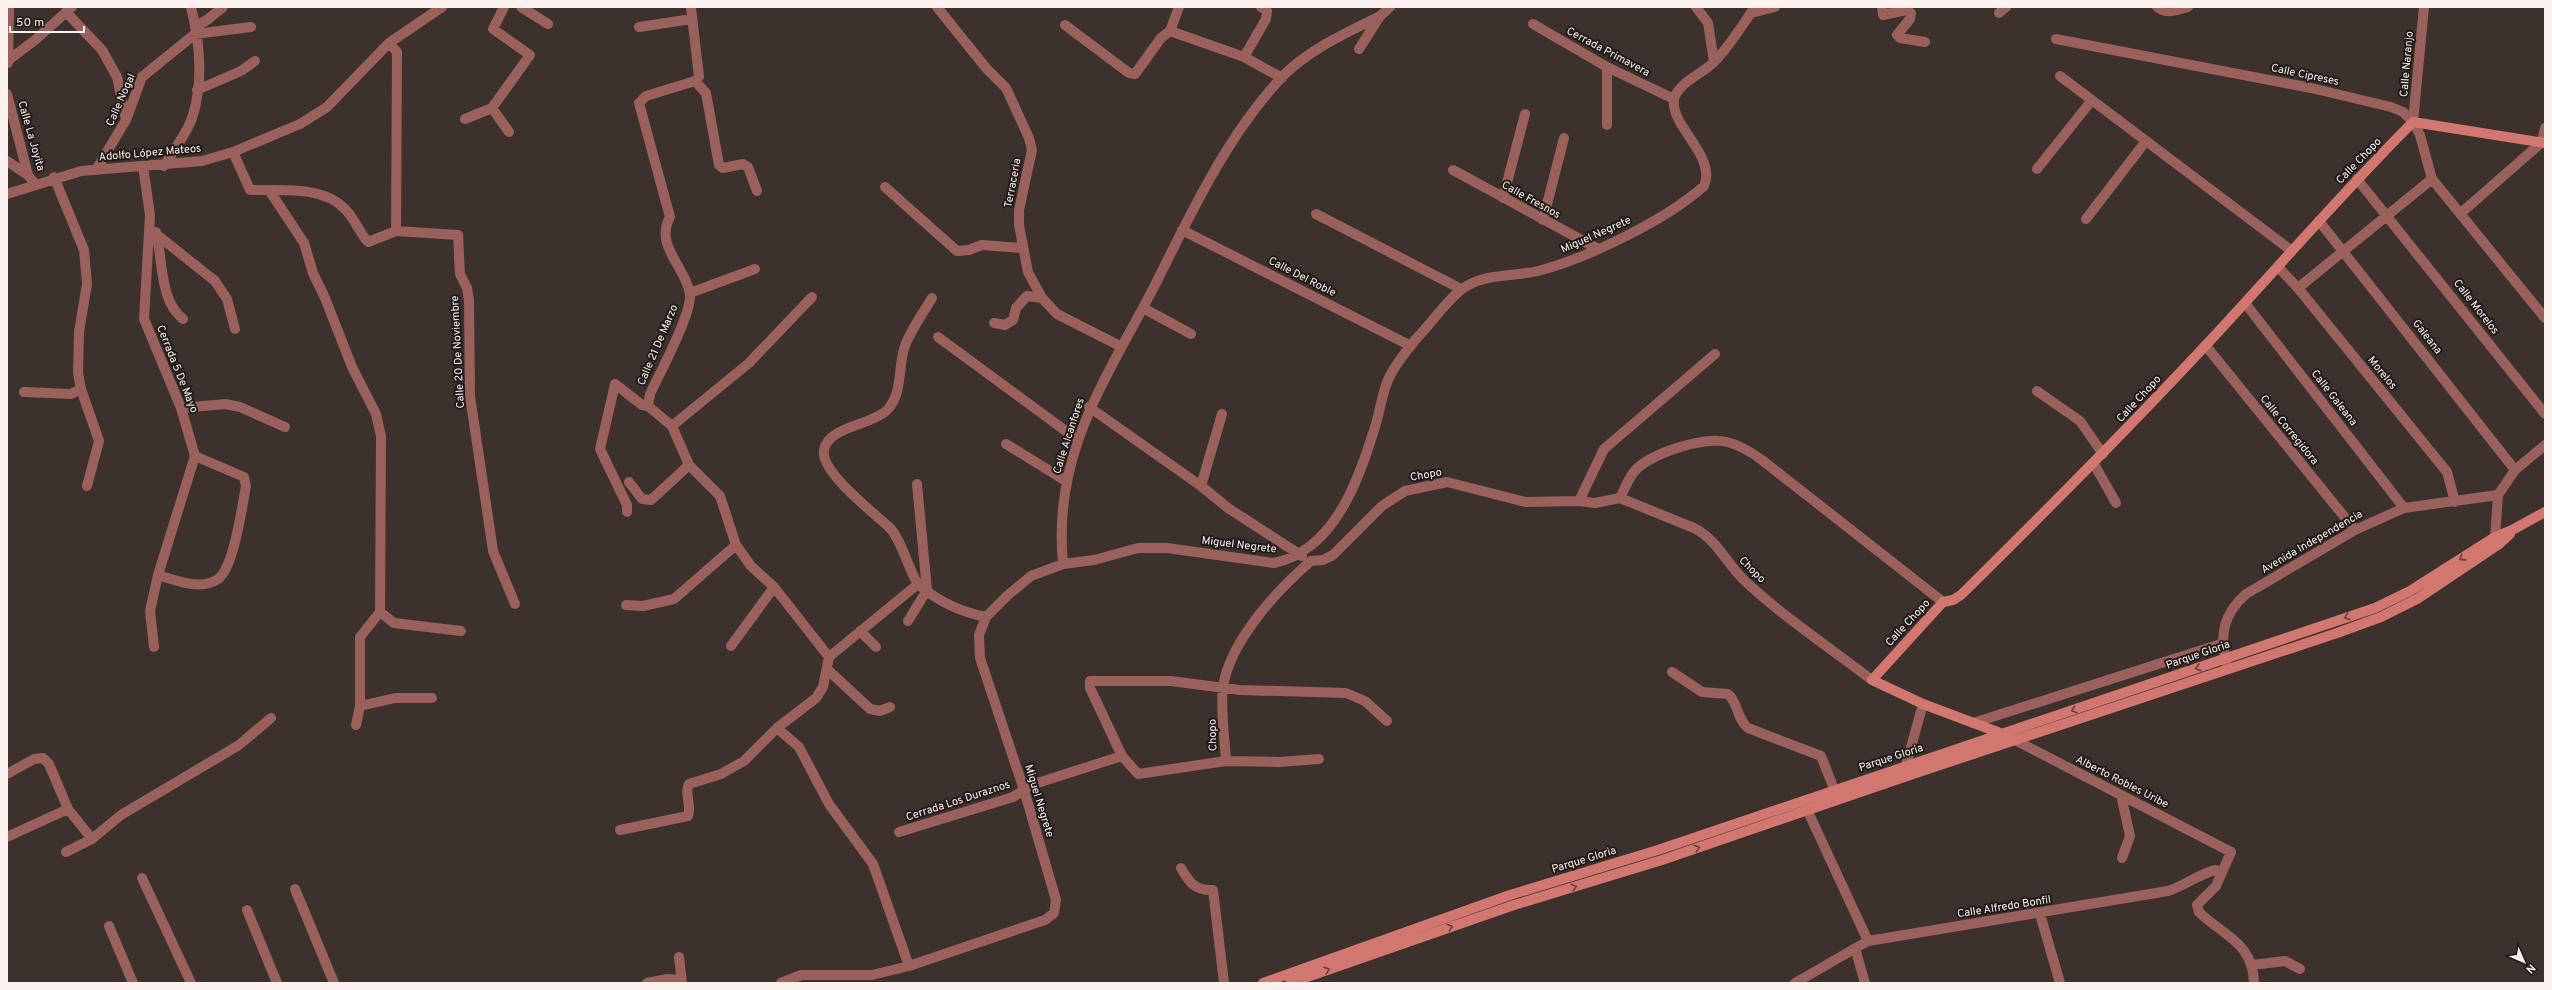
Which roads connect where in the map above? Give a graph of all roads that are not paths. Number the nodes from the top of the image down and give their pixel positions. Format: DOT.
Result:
graph roads {
  1 [pos="9,7"];
  2 [pos="191,7"];
  3 [pos="223,7"];
  4 [pos="442,7"];
  5 [pos="504,7"];
  6 [pos="521,7"];
  7 [pos="691,7"];
  8 [pos="937,7"];
  9 [pos="1179,7"];
  10 [pos="1261,7"];
  11 [pos="1390,7"];
  12 [pos="1696,7"];
  13 [pos="1775,7"];
  14 [pos="1882,7"];
  15 [pos="2158,7"];
  16 [pos="2188,7"];
  17 [pos="2424,7"];
  18 [pos="69,10"];
  19 [pos="1753,10"];
  20 [pos="1380,16"];
  21 [pos="692,19"];
  22 [pos="548,24"];
  23 [pos="1065,24"];
  24 [pos="1532,24"];
  25 [pos="251,27"];
  26 [pos="639,27"];
  27 [pos="196,30"];
  28 [pos="1170,30"];
  29 [pos="2056,39"];
  30 [pos="1925,42"];
  31 [pos="389,43"];
  32 [pos="1359,49"];
  33 [pos="1244,57"];
  34 [pos="255,61"];
  35 [pos="8,62"];
  36 [pos="1714,62"];
  37 [pos="1607,68"];
  38 [pos="2060,76"];
  39 [pos="1282,78"];
  40 [pos="695,81"];
  41 [pos="197,90"];
  42 [pos="7,94"];
  43 [pos="1674,99"];
  44 [pos="2092,100"];
  45 [pos="492,108"];
  46 [pos="1524,114"];
  47 [pos="465,119"];
  48 [pos="126,120"];
  49 [pos="2414,122"];
  50 [pos="1607,125"];
  51 [pos="2545,128"];
  52 [pos="509,132"];
  53 [pos="1564,138"];
  54 [pos="2146,141"];
  55 [pos="2544,143"];
  56 [pos="233,152"];
  57 [pos="7,161"];
  58 [pos="143,166"];
  59 [pos="164,166"];
  60 [pos="2037,169"];
  61 [pos="96,170"];
  62 [pos="1452,170"];
  63 [pos="28,175"];
  64 [pos="54,177"];
  65 [pos="2357,179"];
  66 [pos="2432,179"];
  67 [pos="35,184"];
  68 [pos="885,187"];
  69 [pos="269,190"];
  70 [pos="757,191"];
  71 [pos="7,194"];
  72 [pos="1503,198"];
  73 [pos="1316,214"];
  74 [pos="2461,214"];
  75 [pos="150,215"];
  76 [pos="2388,216"];
  77 [pos="2086,219"];
  78 [pos="1543,220"];
  79 [pos="2319,221"];
  80 [pos="1182,230"];
  81 [pos="396,231"];
  82 [pos="156,234"];
  83 [pos="1022,248"];
  84 [pos="1598,249"];
  85 [pos="2292,251"];
  86 [pos="2344,251"];
  87 [pos="2278,267"];
  88 [pos="755,268"];
  89 [pos="2298,288"];
  90 [pos="1461,289"];
  91 [pos="690,293"];
  92 [pos="812,297"];
  93 [pos="932,298"];
  94 [pos="1042,298"];
  95 [pos="2245,303"];
  96 [pos="1143,308"];
  97 [pos="2545,318"];
  98 [pos="183,319"];
  99 [pos="994,323"];
  100 [pos="235,329"];
  101 [pos="1191,334"];
  102 [pos="938,337"];
  103 [pos="1120,346"];
  104 [pos="1411,346"];
  105 [pos="2206,346"];
  106 [pos="1715,354"];
  107 [pos="81,389"];
  108 [pos="2037,391"];
  109 [pos="24,392"];
  110 [pos="648,406"];
  111 [pos="1089,407"];
  112 [pos="181,408"];
  113 [pos="1222,414"];
  114 [pos="2545,414"];
  115 [pos="672,426"];
  116 [pos="285,427"];
  117 [pos="1078,440"];
  118 [pos="1006,444"];
  119 [pos="2545,445"];
  120 [pos="2103,454"];
  121 [pos="194,456"];
  122 [pos="689,464"];
  123 [pos="2094,464"];
  124 [pos="2514,470"];
  125 [pos="1066,481"];
  126 [pos="629,482"];
  127 [pos="917,484"];
  128 [pos="87,486"];
  129 [pos="1201,486"];
  130 [pos="2498,495"];
  131 [pos="1620,498"];
  132 [pos="1579,501"];
  133 [pos="2455,502"];
  134 [pos="2116,503"];
  135 [pos="2404,508"];
  136 [pos="627,512"];
  137 [pos="2543,517"];
  138 [pos="2355,530"];
  139 [pos="2497,540"];
  140 [pos="736,545"];
  141 [pos="1297,554"];
  142 [pos="1311,561"];
  143 [pos="1063,564"];
  144 [pos="158,575"];
  145 [pos="918,584"];
  146 [pos="774,586"];
  147 [pos="927,590"];
  148 [pos="1943,602"];
  149 [pos="515,604"];
  150 [pos="626,605"];
  151 [pos="380,612"];
  152 [pos="986,617"];
  153 [pos="908,621"];
  154 [pos="461,631"];
  155 [pos="860,631"];
  156 [pos="2224,643"];
  157 [pos="731,646"];
  158 [pos="154,647"];
  159 [pos="876,647"];
  160 [pos="829,657"];
  161 [pos="2225,659"];
  162 [pos="827,669"];
  163 [pos="2228,669"];
  164 [pos="1672,672"];
  165 [pos="1872,680"];
  166 [pos="1223,688"];
  167 [pos="432,698"];
  168 [pos="1923,704"];
  169 [pos="360,706"];
  170 [pos="890,707"];
  171 [pos="271,718"];
  172 [pos="1387,721"];
  173 [pos="1972,723"];
  174 [pos="356,725"];
  175 [pos="777,728"];
  176 [pos="2003,734"];
  177 [pos="2016,740"];
  178 [pos="1122,756"];
  179 [pos="1319,759"];
  180 [pos="1226,761"];
  181 [pos="1906,765"];
  182 [pos="7,774"];
  183 [pos="1834,789"];
  184 [pos="1024,790"];
  185 [pos="2121,795"];
  186 [pos="1803,800"];
  187 [pos="68,809"];
  188 [pos="1807,810"];
  189 [pos="620,830"];
  190 [pos="899,832"];
  191 [pos="7,838"];
  192 [pos="92,839"];
  193 [pos="66,852"];
  194 [pos="2122,858"];
  195 [pos="1181,868"];
  196 [pos="2221,872"];
  197 [pos="142,878"];
  198 [pos="295,889"];
  199 [pos="1510,895"];
  200 [pos="1514,905"];
  201 [pos="247,910"];
  202 [pos="2040,914"];
  203 [pos="109,926"];
  204 [pos="1868,941"];
  205 [pos="1855,948"];
  206 [pos="679,957"];
  207 [pos="2252,965"];
  208 [pos="909,966"];
  209 [pos="2300,968"];
  210 [pos="682,982"];
  211 [pos="133,983"];
  212 [pos="191,983"];
  213 [pos="277,983"];
  214 [pos="334,983"];
  215 [pos="647,983"];
  216 [pos="781,983"];
  217 [pos="1224,983"];
  218 [pos="1263,983"];
  219 [pos="1290,983"];
  220 [pos="1795,983"];
  221 [pos="1865,983"];
  222 [pos="2060,983"];
  223 [pos="2254,983"];
  1 -- 35 [label="street"];
  2 -- 27 [label="street"];
  3 -- 27 [label="street, Calle Nogal"];
  4 -- 31 [label="street, Adolfo López Mateos"];
  5 -- 45 [label="street"];
  6 -- 22 [label="street"];
  7 -- 21 [label="street"];
  8 -- 83 [label="street, Terraceria"];
  9 -- 28 [label="street"];
  10 -- 33 [label="street"];
  11 -- 20 [label="street"];
  12 -- 36 [label="street"];
  13 -- 19 [label="street"];
  14 -- 30 [label="street"];
  15 -- 16 [label="street"];
  17 -- 49 [label="street, Calle Naranjo"];
  18 -- 35 [label="street"];
  18 -- 48 [label="street"];
  19 -- 36 [label="street"];
  20 -- 32 [label="street"];
  20 -- 39 [label="street"];
  21 -- 26 [label="street"];
  21 -- 40 [label="street"];
  23 -- 28 [label="street"];
  24 -- 37 [label="street, Cerrada Primavera"];
  25 -- 27 [label="street"];
  27 -- 41 [label="street"];
  27 -- 48 [label="street, Calle Nogal"];
  28 -- 33 [label="street"];
  29 -- 49 [label="street, Calle Cipreses"];
  31 -- 56 [label="street, Adolfo López Mateos"];
  31 -- 81 [label="street"];
  33 -- 39 [label="street"];
  34 -- 41 [label="street"];
  36 -- 43 [label="street"];
  37 -- 43 [label="street, Cerrada Primavera"];
  37 -- 50 [label="street"];
  38 -- 44 [label="street"];
  39 -- 80 [label="street, Calle Alcanfores"];
  40 -- 70 [label="street"];
  40 -- 91 [label="street"];
  41 -- 59 [label="street"];
  42 -- 63 [label="street, Calle La Joyita"];
  43 -- 84 [label="street, Miguel Negrete"];
  44 -- 54 [label="street"];
  44 -- 60 [label="street"];
  45 -- 47 [label="street"];
  45 -- 52 [label="street"];
  46 -- 72 [label="street"];
  48 -- 61 [label="street, Calle Nogal"];
  49 -- 55 [label="main road, Calle Cipreses"];
  49 -- 65 [label="main road, Calle Chopo"];
  49 -- 66 [label="street"];
  51 -- 55 [label="street"];
  53 -- 78 [label="street"];
  54 -- 77 [label="street"];
  54 -- 85 [label="street"];
  55 -- 74 [label="street"];
  56 -- 59 [label="street, Adolfo López Mateos"];
  56 -- 69 [label="street, Calle 20 De Noviembre"];
  57 -- 63 [label="street"];
  58 -- 59 [label="street, Adolfo López Mateos"];
  58 -- 61 [label="street, Adolfo López Mateos"];
  58 -- 75 [label="street, Cerrada 5 De Mayo"];
  61 -- 64 [label="street, Adolfo López Mateos"];
  62 -- 72 [label="street, Calle Fresnos"];
  63 -- 67 [label="street, Calle La Joyita"];
  64 -- 67 [label="street, Adolfo López Mateos"];
  64 -- 107 [label="street"];
  65 -- 76 [label="street"];
  65 -- 79 [label="main road, Calle Chopo"];
  66 -- 74 [label="street"];
  66 -- 76 [label="street"];
  67 -- 71 [label="street, Adolfo López Mateos"];
  68 -- 83 [label="street"];
  69 -- 81 [label="street, Calle 20 De Noviembre"];
  69 -- 151 [label="street"];
  72 -- 78 [label="street, Calle Fresnos"];
  73 -- 90 [label="street"];
  74 -- 97 [label="street"];
  75 -- 82 [label="street"];
  75 -- 112 [label="street, Cerrada 5 De Mayo"];
  76 -- 86 [label="street"];
  76 -- 114 [label="street, Calle Morelos"];
  78 -- 84 [label="street, Calle Fresnos"];
  79 -- 85 [label="main road, Calle Chopo"];
  79 -- 86 [label="street, Galeana"];
  80 -- 96 [label="street, Calle Alcanfores"];
  80 -- 104 [label="street, Calle Del Roble"];
  81 -- 149 [label="street, Calle 20 De Noviembre"];
  82 -- 98 [label="street"];
  82 -- 100 [label="street"];
  83 -- 94 [label="street, Terraceria"];
  84 -- 90 [label="street, Miguel Negrete"];
  85 -- 87 [label="main road, Calle Chopo"];
  86 -- 89 [label="street"];
  86 -- 124 [label="street, Galeana"];
  87 -- 89 [label="street, Morelos"];
  87 -- 95 [label="main road, Calle Chopo"];
  88 -- 91 [label="street"];
  89 -- 133 [label="street, Morelos"];
  90 -- 104 [label="street, Miguel Negrete"];
  91 -- 110 [label="street, Calle 21 De Marzo"];
  92 -- 115 [label="street"];
  93 -- 145 [label="street"];
  94 -- 99 [label="street"];
  94 -- 103 [label="street, Terraceria"];
  95 -- 105 [label="main road, Calle Chopo"];
  95 -- 135 [label="street, Calle Galeana"];
  96 -- 101 [label="street"];
  96 -- 103 [label="street, Calle Alcanfores"];
  102 -- 117 [label="street"];
  103 -- 111 [label="street, Calle Alcanfores"];
  104 -- 141 [label="street, Miguel Negrete"];
  105 -- 120 [label="main road, Calle Chopo"];
  105 -- 138 [label="street, Calle Corregidora"];
  106 -- 132 [label="street"];
  107 -- 109 [label="street"];
  107 -- 128 [label="street"];
  108 -- 120 [label="street"];
  110 -- 115 [label="street"];
  110 -- 136 [label="street"];
  111 -- 117 [label="street, Calle Alcanfores"];
  111 -- 129 [label="street"];
  112 -- 116 [label="street"];
  112 -- 121 [label="street, Cerrada 5 De Mayo"];
  113 -- 129 [label="street"];
  115 -- 122 [label="street"];
  117 -- 125 [label="street, Calle Alcanfores"];
  118 -- 125 [label="street"];
  119 -- 124 [label="street"];
  120 -- 123 [label="main road, Calle Chopo"];
  121 -- 144 [label="street"];
  121 -- 144 [label="street"];
  122 -- 126 [label="street"];
  122 -- 140 [label="street"];
  123 -- 134 [label="street"];
  123 -- 148 [label="main road, Calle Chopo"];
  124 -- 130 [label="street"];
  125 -- 143 [label="street, Calle Alcanfores"];
  127 -- 147 [label="street"];
  129 -- 141 [label="street"];
  130 -- 133 [label="street, Avenida Independencia"];
  130 -- 139 [label="street"];
  131 -- 132 [label="street, Chopo"];
  131 -- 148 [label="street"];
  131 -- 165 [label="street, Chopo"];
  132 -- 142 [label="street, Chopo"];
  133 -- 135 [label="street, Avenida Independencia"];
  135 -- 138 [label="street, Avenida Independencia"];
  137 -- 139 [label="main road, Parque Gloria"];
  138 -- 156 [label="street, Avenida Independencia"];
  139 -- 161 [label="main road, Parque Gloria, one-way"];
  139 -- 163 [label="main road, Parque Gloria"];
  140 -- 146 [label="street"];
  140 -- 150 [label="street"];
  141 -- 142 [label="street"];
  141 -- 143 [label="street, Miguel Negrete"];
  142 -- 166 [label="street, Chopo"];
  143 -- 152 [label="street, Miguel Negrete"];
  144 -- 158 [label="street"];
  145 -- 147 [label="street"];
  145 -- 155 [label="street"];
  146 -- 157 [label="street"];
  146 -- 160 [label="street"];
  147 -- 152 [label="street"];
  147 -- 153 [label="street"];
  148 -- 165 [label="main road, Calle Chopo"];
  151 -- 154 [label="street"];
  151 -- 169 [label="street"];
  152 -- 184 [label="street, Miguel Negrete"];
  155 -- 159 [label="street"];
  155 -- 160 [label="street"];
  156 -- 161 [label="street, Avenida Independencia"];
  156 -- 173 [label="street"];
  160 -- 162 [label="street"];
  161 -- 163 [label="street, Avenida Independencia"];
  161 -- 176 [label="main road, Parque Gloria, one-way"];
  162 -- 170 [label="street"];
  162 -- 175 [label="street"];
  163 -- 177 [label="main road, Parque Gloria"];
  164 -- 183 [label="street"];
  165 -- 168 [label="main road"];
  166 -- 172 [label="street"];
  166 -- 178 [label="street"];
  166 -- 180 [label="street, Chopo"];
  167 -- 169 [label="street"];
  168 -- 173 [label="main road"];
  168 -- 181 [label="street"];
  169 -- 174 [label="street"];
  171 -- 192 [label="street"];
  173 -- 176 [label="main road"];
  175 -- 189 [label="street"];
  175 -- 208 [label="street"];
  176 -- 177 [label="street, Alberto Robles Uribe"];
  176 -- 181 [label="main road, Parque Gloria"];
  177 -- 185 [label="street, Alberto Robles Uribe"];
  177 -- 188 [label="main road, Parque Gloria"];
  178 -- 180 [label="street, Chopo"];
  178 -- 184 [label="street, Cerrada Los Duraznos"];
  179 -- 180 [label="street"];
  181 -- 183 [label="main road, Parque Gloria"];
  182 -- 187 [label="street"];
  183 -- 186 [label="main road, Parque Gloria"];
  184 -- 190 [label="street, Cerrada Los Duraznos"];
  184 -- 208 [label="street, Miguel Negrete"];
  185 -- 194 [label="street"];
  185 -- 196 [label="street, Alberto Robles Uribe"];
  186 -- 188 [label="street"];
  186 -- 199 [label="main road, Parque Gloria"];
  187 -- 191 [label="street"];
  187 -- 192 [label="street"];
  200 -- 188 [label="main road, Parque Gloria, one-way"];
  188 -- 204 [label="street"];
  192 -- 193 [label="street"];
  195 -- 217 [label="street"];
  196 -- 202 [label="street, Calle Alfredo Bonfil"];
  196 -- 207 [label="street"];
  197 -- 212 [label="street"];
  198 -- 214 [label="street"];
  199 -- 200 [label="main road"];
  199 -- 218 [label="main road, Parque Gloria"];
  219 -- 200 [label="main road, Parque Gloria, one-way"];
  201 -- 213 [label="street"];
  202 -- 204 [label="street, Calle Alfredo Bonfil"];
  202 -- 222 [label="street"];
  203 -- 211 [label="street"];
  204 -- 205 [label="street, Calle Alfredo Bonfil"];
  205 -- 220 [label="street, Calle Alfredo Bonfil"];
  205 -- 221 [label="street"];
  206 -- 210 [label="street"];
  207 -- 209 [label="street"];
  207 -- 223 [label="street"];
  208 -- 216 [label="street, Miguel Negrete"];
  210 -- 215 [label="street"];
}
